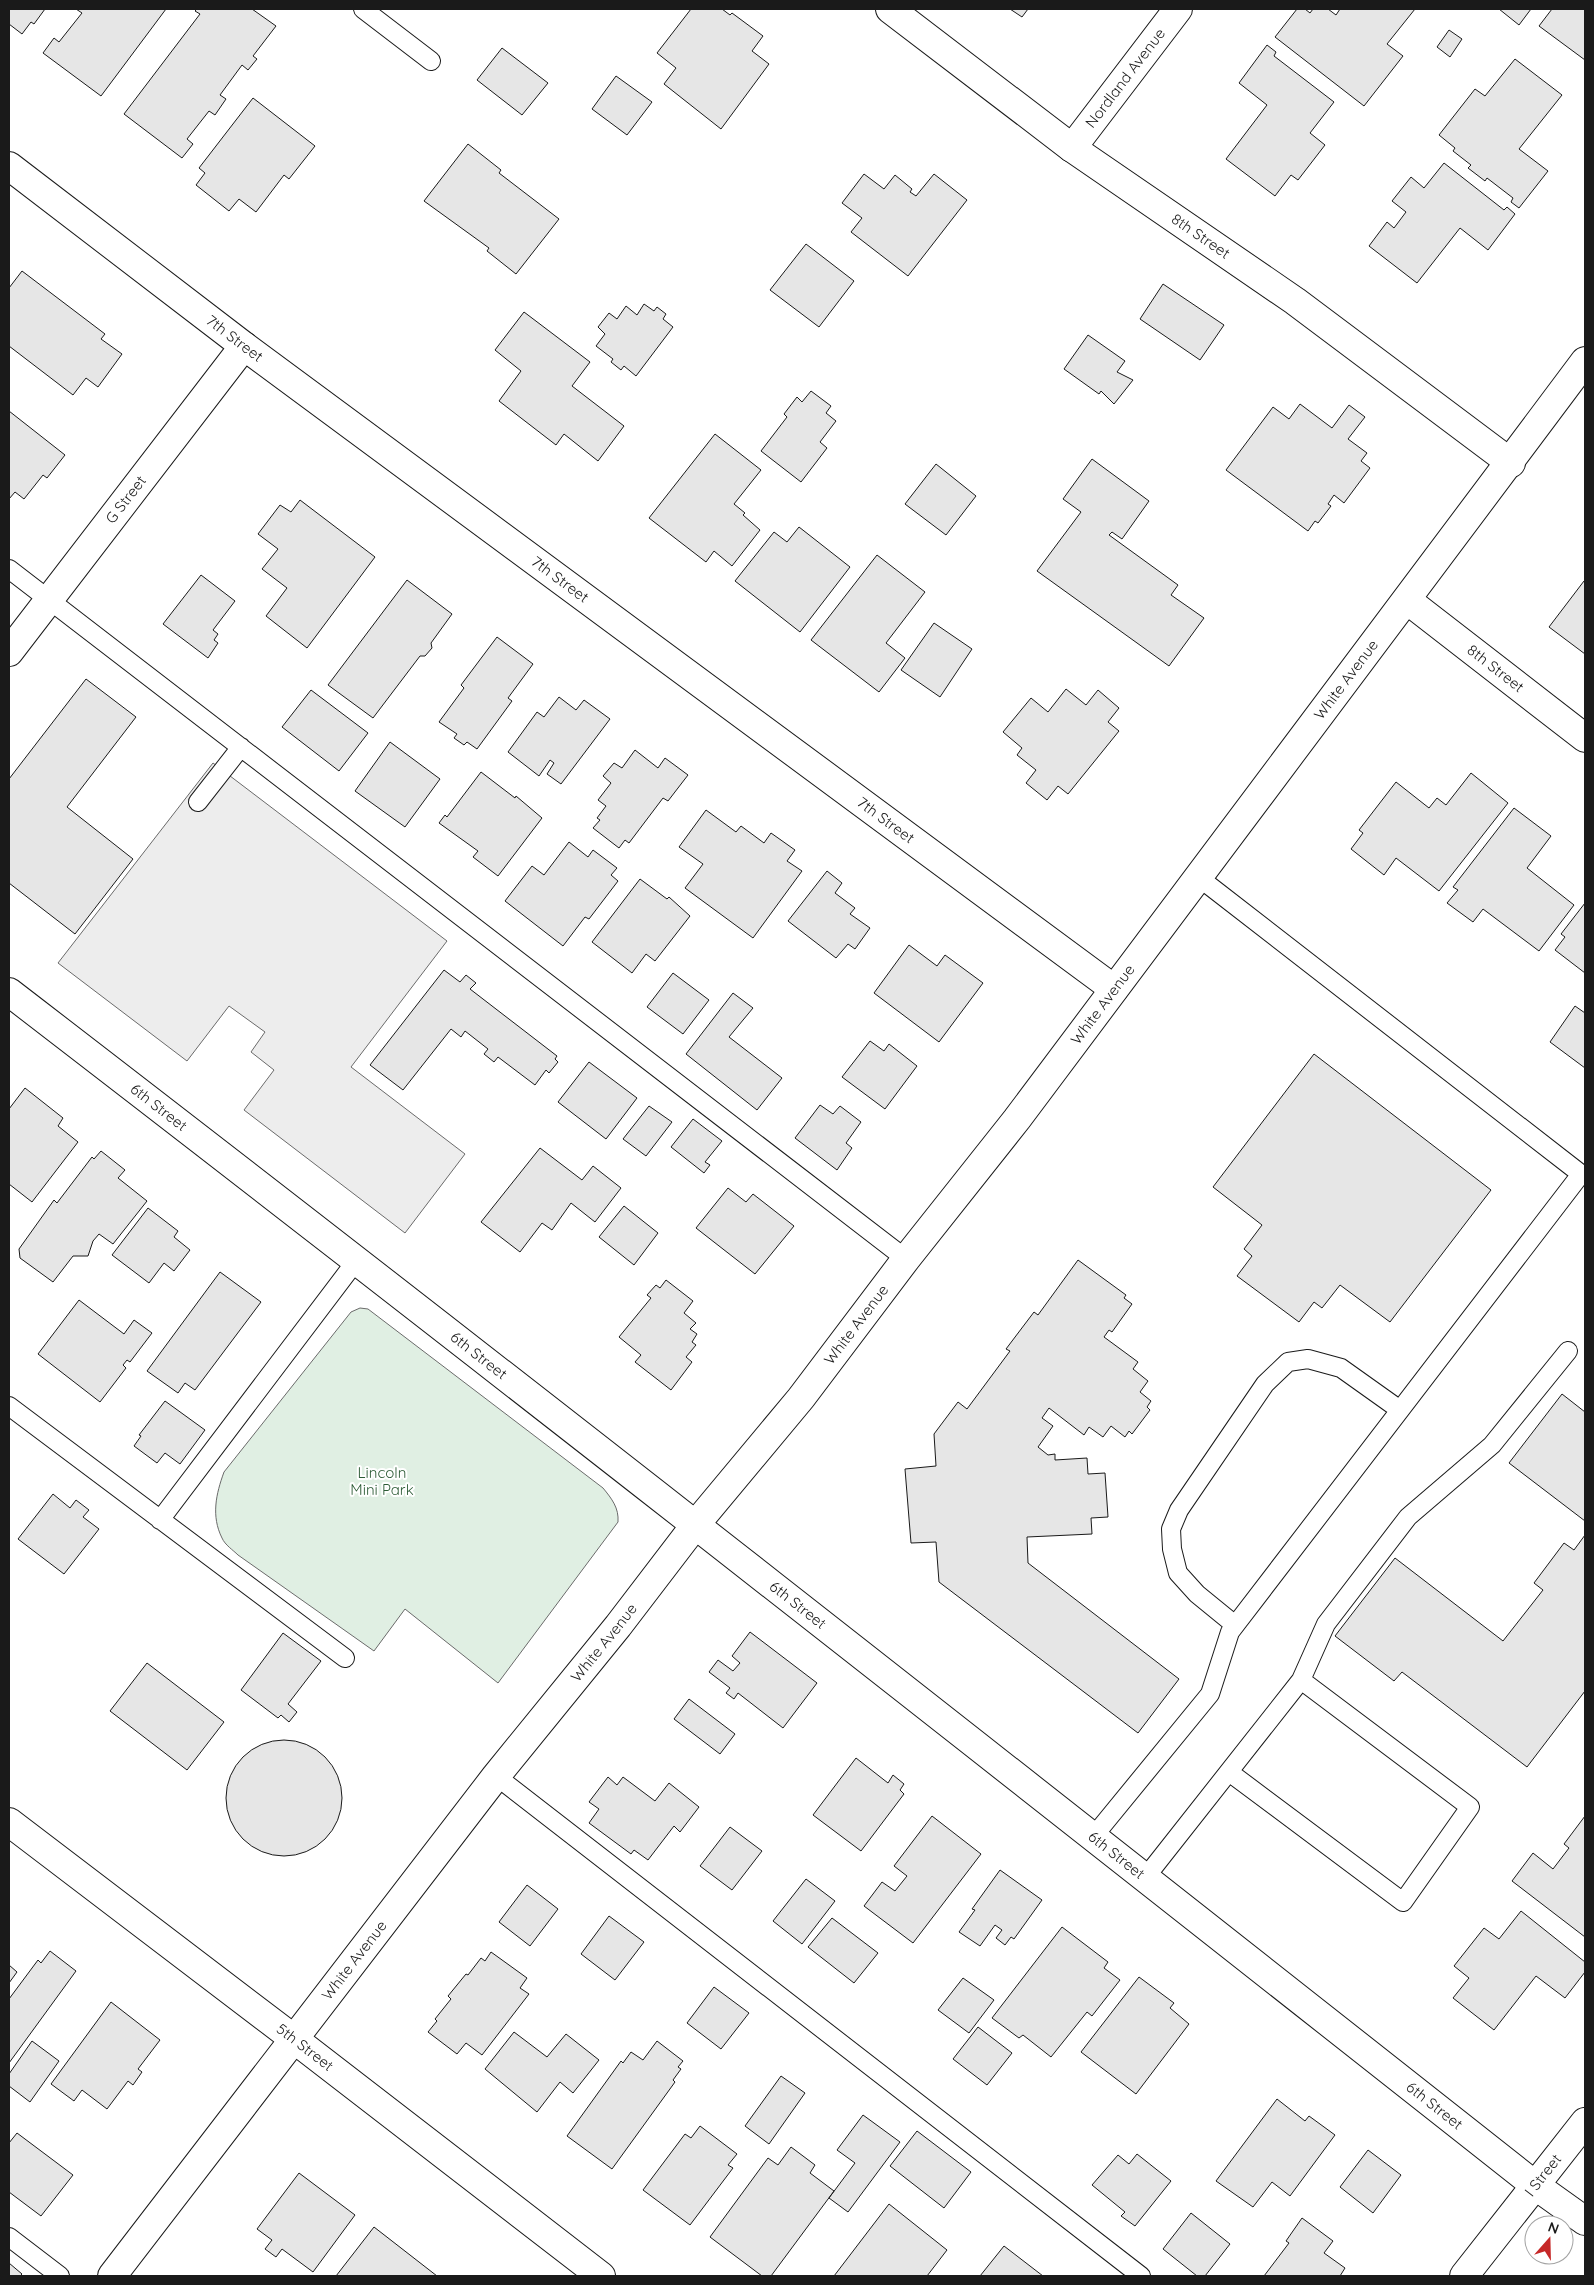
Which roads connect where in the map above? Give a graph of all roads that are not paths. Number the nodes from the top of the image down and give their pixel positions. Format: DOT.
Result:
graph roads {
  1 [pos="363,9"];
  2 [pos="890,9"];
  3 [pos="1178,9"];
  4 [pos="431,61"];
  5 [pos="1072,148"];
  6 [pos="9,166"];
  7 [pos="244,346"];
  8 [pos="1585,361"];
  9 [pos="1511,463"];
  10 [pos="9,569"];
  11 [pos="48,599"];
  12 [pos="1407,600"];
  13 [pos="9,652"];
  14 [pos="1585,738"];
  15 [pos="241,747"];
  16 [pos="198,802"];
  17 [pos="1197,876"];
  18 [pos="1114,989"];
  19 [pos="9,992"];
  20 [pos="906,1259"];
  21 [pos="356,1261"];
  22 [pos="1568,1351"];
  23 [pos="9,1406"];
  24 [pos="1400,1410"];
  25 [pos="160,1520"];
  26 [pos="696,1524"];
  27 [pos="1235,1625"];
  28 [pos="345,1658"];
  29 [pos="1301,1680"];
  30 [pos="1229,1772"];
  31 [pos="496,1776"];
  32 [pos="9,1822"];
  33 [pos="1094,1837"];
  34 [pos="1146,1878"];
  35 [pos="294,2038"];
  36 [pos="1585,2122"];
  37 [pos="1536,2186"];
  38 [pos="1585,2221"];
  39 [pos="9,2237"];
  40 [pos="60,2276"];
  41 [pos="112,2276"];
  42 [pos="601,2276"];
  43 [pos="1141,2276"];
  44 [pos="1464,2276"];
  1 -- 4 [label="lane"];
  2 -- 5 [label="street, 8th Street"];
  3 -- 5 [label="street, Nordland Avenue"];
  5 -- 9 [label="street, 8th Street"];
  6 -- 7 [label="street, 7th Street"];
  7 -- 11 [label="street, G Street"];
  7 -- 18 [label="street, 7th Street"];
  8 -- 9 [label="street, White Avenue"];
  9 -- 12 [label="street, White Avenue"];
  10 -- 11 [label="lane"];
  11 -- 13 [label="street, G Street"];
  11 -- 15 [label="lane"];
  12 -- 14 [label="street, 8th Street"];
  12 -- 17 [label="street, White Avenue"];
  15 -- 16 [label="lane"];
  15 -- 20 [label="lane"];
  17 -- 18 [label="street, White Avenue"];
  17 -- 24 [label="lane"];
  18 -- 20 [label="street, White Avenue"];
  19 -- 21 [label="street, 6th Street"];
  20 -- 26 [label="street, White Avenue"];
  21 -- 25 [label="lane"];
  21 -- 26 [label="street, 6th Street"];
  22 -- 29 [label="lane"];
  23 -- 25 [label="lane"];
  24 -- 27 [label="lane"];
  24 -- 27 [label="lane"];
  25 -- 28 [label="lane"];
  26 -- 31 [label="street, White Avenue"];
  26 -- 33 [label="street, 6th Street"];
  27 -- 33 [label="lane"];
  29 -- 30 [label="lane"];
  29 -- 30 [label="lane"];
  30 -- 34 [label="lane"];
  31 -- 35 [label="street, White Avenue"];
  31 -- 43 [label="lane"];
  32 -- 35 [label="street, 5th Street"];
  33 -- 34 [label="street, 6th Street"];
  34 -- 37 [label="street, 6th Street"];
  35 -- 41 [label="street, White Avenue"];
  35 -- 42 [label="street, 5th Street"];
  36 -- 37 [label="street, I Street"];
  37 -- 38 [label="street, 6th Street"];
  37 -- 44 [label="street, I Street"];
  39 -- 40 [label="lane"];
}
